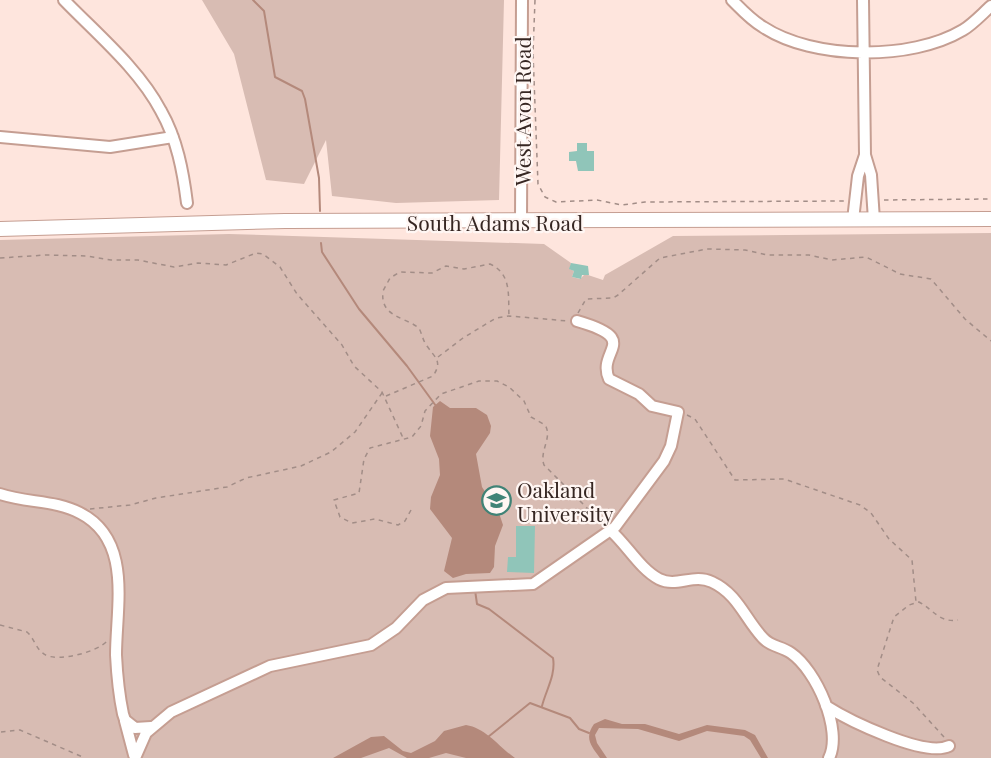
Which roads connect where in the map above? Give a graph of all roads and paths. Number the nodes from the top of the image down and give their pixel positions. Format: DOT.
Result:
graph roads {
  1 [pos="64,0"];
  2 [pos="522,0"];
  3 [pos="534,0"];
  4 [pos="732,0"];
  5 [pos="863,0"];
  6 [pos="991,6"];
  7 [pos="863,52"];
  8 [pos="0,137"];
  9 [pos="173,137"];
  10 [pos="866,155"];
  11 [pos="991,199"];
  12 [pos="873,200"];
  13 [pos="854,201"];
  14 [pos="187,203"];
  15 [pos="991,219"];
  16 [pos="853,220"];
  17 [pos="874,220"];
  18 [pos="521,222"];
  19 [pos="0,228"];
  20 [pos="0,258"];
  21 [pos="509,316"];
  22 [pos="577,321"];
  23 [pos="991,341"];
  24 [pos="438,357"];
  25 [pos="382,392"];
  26 [pos="386,397"];
  27 [pos="678,412"];
  28 [pos="404,440"];
  29 [pos="0,494"];
  30 [pos="411,510"];
  31 [pos="77,511"];
  32 [pos="610,531"];
  33 [pos="916,602"];
  34 [pos="958,620"];
  35 [pos="0,625"];
  36 [pos="117,633"];
  37 [pos="826,706"];
  38 [pos="125,720"];
  39 [pos="151,727"];
  40 [pos="1,732"];
  41 [pos="949,746"];
  42 [pos="86,758"];
  43 [pos="135,758"];
  44 [pos="829,758"];
  1 -- 9 [label="street"];
  2 -- 18 [label="street, West Avon Road"];
  3 -- 13 [label="path"];
  4 -- 7 [label="street"];
  5 -- 7 [label="street"];
  6 -- 7 [label="street"];
  7 -- 10 [label="street"];
  8 -- 9 [label="street"];
  9 -- 14 [label="street"];
  10 -- 12 [label="street"];
  10 -- 13 [label="street"];
  11 -- 12 [label="path"];
  12 -- 17 [label="street"];
  13 -- 16 [label="street"];
  15 -- 17 [label="main road, South Adams Road"];
  16 -- 17 [label="main road, South Adams Road"];
  16 -- 18 [label="main road, South Adams Road"];
  18 -- 19 [label="main road, South Adams Road"];
  20 -- 25 [label="path"];
  21 -- 22 [label="path"];
  21 -- 24 [label="path"];
  21 -- 24 [label="path"];
  22 -- 23 [label="path"];
  22 -- 27 [label="street"];
  24 -- 26 [label="path"];
  25 -- 26 [label="path"];
  25 -- 31 [label="path"];
  26 -- 28 [label="path"];
  27 -- 32 [label="street"];
  27 -- 33 [label="path"];
  28 -- 30 [label="path"];
  28 -- 32 [label="path"];
  29 -- 31 [label="street"];
  31 -- 36 [label="street"];
  32 -- 37 [label="street"];
  32 -- 39 [label="street"];
  33 -- 34 [label="path"];
  33 -- 41 [label="path"];
  35 -- 36 [label="path"];
  36 -- 38 [label="street"];
  37 -- 41 [label="street"];
  37 -- 44 [label="street"];
  38 -- 39 [label="street"];
  38 -- 43 [label="street"];
  39 -- 43 [label="street"];
  40 -- 42 [label="path"];
}
